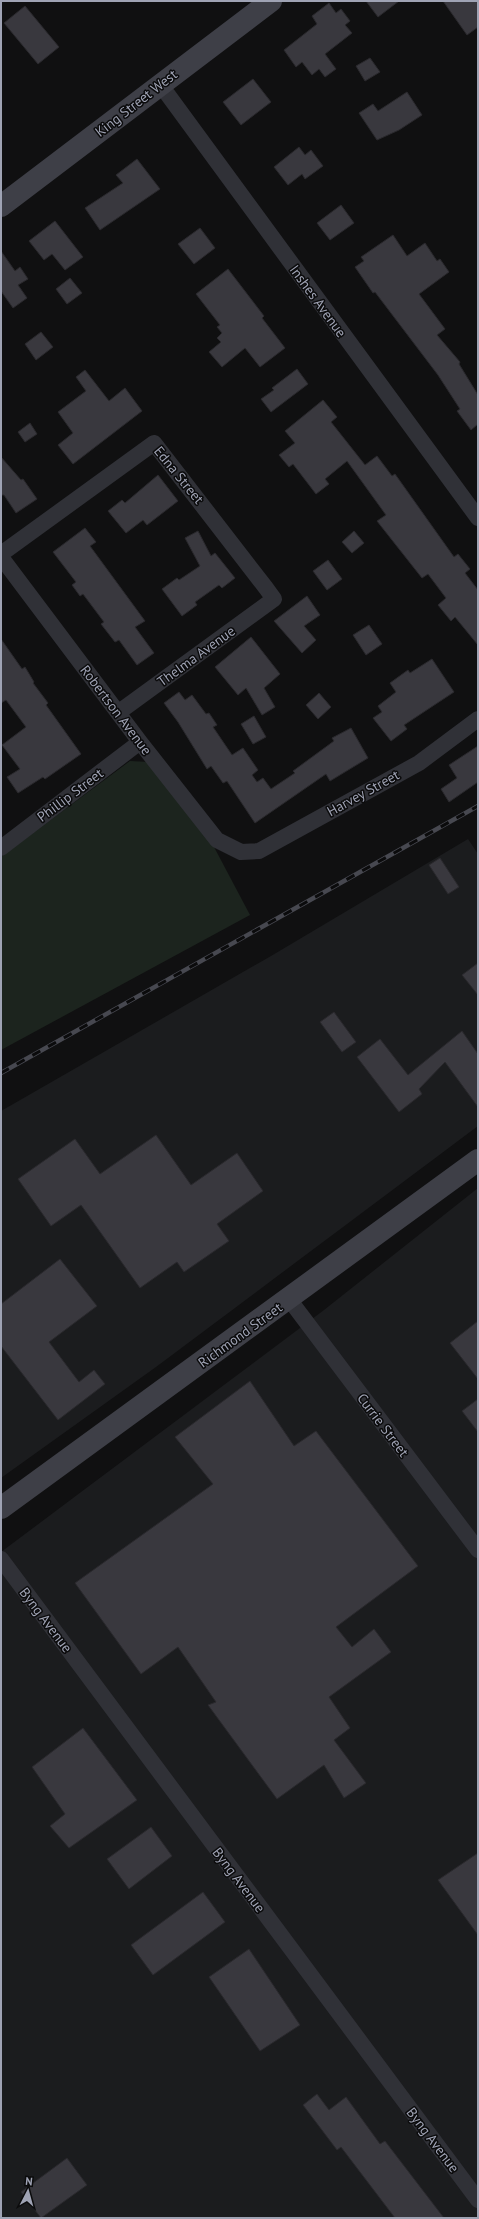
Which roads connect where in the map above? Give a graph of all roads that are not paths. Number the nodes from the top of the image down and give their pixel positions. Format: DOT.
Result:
graph roads {
  1 [pos="271,1"];
  2 [pos="160,84"];
  3 [pos="1,206"];
  4 [pos="478,518"];
  5 [pos="1,555"];
  6 [pos="274,599"];
  7 [pos="118,712"];
  8 [pos="478,719"];
  9 [pos="140,742"];
  10 [pos="1,848"];
  11 [pos="241,852"];
  12 [pos="478,1160"];
  13 [pos="289,1299"];
  14 [pos="1,1508"];
  15 [pos="478,1550"];
  16 [pos="1,1559"];
  17 [pos="478,2200"];
  1 -- 2 [label="main road, King Street West"];
  2 -- 3 [label="main road, King Street West"];
  2 -- 4 [label="street, Inshes Avenue"];
  5 -- 6 [label="street, Edna Street"];
  5 -- 7 [label="street, Robertson Avenue"];
  6 -- 7 [label="street, Thelma Avenue"];
  7 -- 9 [label="street, Robertson Avenue"];
  8 -- 11 [label="street, Harvey Street"];
  9 -- 10 [label="street, Phillip Street"];
  9 -- 11 [label="street, Robertson Avenue"];
  12 -- 13 [label="main road, Richmond Street"];
  13 -- 14 [label="main road, Richmond Street"];
  13 -- 15 [label="street, Currie Street"];
  16 -- 17 [label="street, Byng Avenue"];
}
